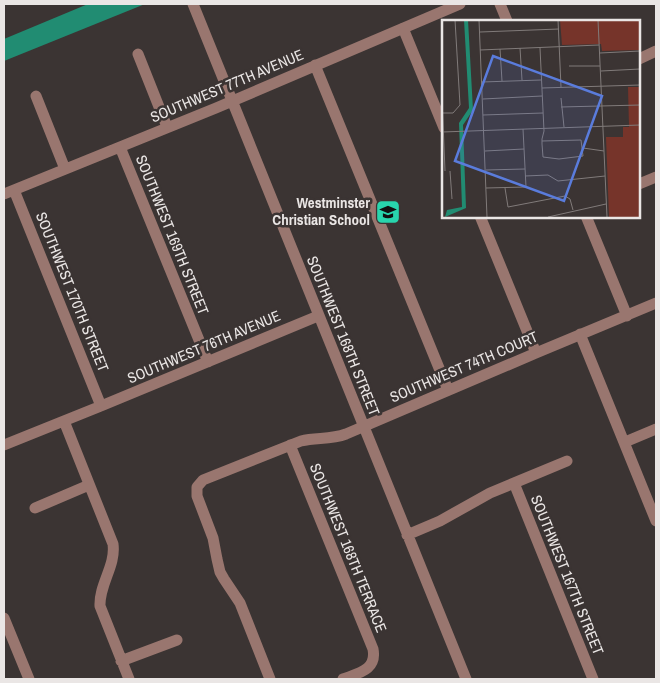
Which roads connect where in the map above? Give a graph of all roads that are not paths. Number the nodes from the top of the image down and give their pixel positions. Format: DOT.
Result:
graph roads {
  1 [pos="193,4"];
  2 [pos="460,4"];
  3 [pos="500,4"];
  4 [pos="507,20"];
  5 [pos="403,28"];
  6 [pos="656,51"];
  7 [pos="138,54"];
  8 [pos="640,59"];
  9 [pos="315,65"];
  10 [pos="36,96"];
  11 [pos="232,101"];
  12 [pos="442,123"];
  13 [pos="167,128"];
  14 [pos="120,147"];
  15 [pos="65,169"];
  16 [pos="656,177"];
  17 [pos="640,184"];
  18 [pos="9,192"];
  19 [pos="481,218"];
  20 [pos="587,218"];
  21 [pos="656,303"];
  22 [pos="318,316"];
  23 [pos="627,316"];
  24 [pos="580,334"];
  25 [pos="536,352"];
  26 [pos="208,362"];
  27 [pos="448,390"];
  28 [pos="101,406"];
  29 [pos="64,421"];
  30 [pos="364,427"];
  31 [pos="656,429"];
  32 [pos="625,442"];
  33 [pos="4,445"];
  34 [pos="290,445"];
  35 [pos="566,462"];
  36 [pos="514,483"];
  37 [pos="89,485"];
  38 [pos="35,508"];
  39 [pos="656,520"];
  40 [pos="408,535"];
  41 [pos="4,618"];
  42 [pos="177,640"];
  43 [pos="121,661"];
  44 [pos="30,679"];
  45 [pos="129,679"];
  46 [pos="270,679"];
  47 [pos="343,679"];
  48 [pos="466,679"];
  49 [pos="592,679"];
  1 -- 11 [label="street, SOUTHWEST 168TH STREET"];
  2 -- 5 [label="street, SOUTHWEST 77TH AVENUE"];
  3 -- 4 [label="street"];
  5 -- 9 [label="street, SOUTHWEST 77TH AVENUE"];
  5 -- 12 [label="street"];
  6 -- 8 [label="street"];
  7 -- 13 [label="street"];
  9 -- 11 [label="street, SOUTHWEST 77TH AVENUE"];
  9 -- 27 [label="street"];
  10 -- 15 [label="street"];
  11 -- 13 [label="street, SOUTHWEST 77TH AVENUE"];
  11 -- 22 [label="street, SOUTHWEST 168TH STREET"];
  13 -- 14 [label="street, SOUTHWEST 77TH AVENUE"];
  14 -- 15 [label="street, SOUTHWEST 77TH AVENUE"];
  14 -- 26 [label="street, SOUTHWEST 169TH STREET"];
  15 -- 18 [label="street, SOUTHWEST 77TH AVENUE"];
  16 -- 17 [label="street"];
  18 -- 28 [label="street, SOUTHWEST 170TH STREET"];
  19 -- 25 [label="street"];
  20 -- 23 [label="street"];
  21 -- 23 [label="street, SOUTHWEST 74TH COURT"];
  22 -- 26 [label="street, SOUTHWEST 76TH AVENUE"];
  22 -- 30 [label="street, SOUTHWEST 168TH STREET"];
  23 -- 24 [label="street, SOUTHWEST 74TH COURT"];
  24 -- 25 [label="street, SOUTHWEST 74TH COURT"];
  24 -- 32 [label="street"];
  25 -- 27 [label="street, SOUTHWEST 74TH COURT"];
  26 -- 28 [label="street, SOUTHWEST 76TH AVENUE"];
  27 -- 30 [label="street, SOUTHWEST 74TH COURT"];
  28 -- 29 [label="street, SOUTHWEST 76TH AVENUE"];
  29 -- 33 [label="street, SOUTHWEST 76TH AVENUE"];
  29 -- 37 [label="street"];
  30 -- 34 [label="street, SOUTHWEST 74TH COURT"];
  30 -- 40 [label="street, SOUTHWEST 168TH STREET"];
  31 -- 32 [label="street"];
  32 -- 39 [label="street"];
  34 -- 46 [label="street, SOUTHWEST 74TH COURT"];
  34 -- 47 [label="street, SOUTHWEST 168TH TERRACE"];
  35 -- 36 [label="street"];
  36 -- 40 [label="street"];
  36 -- 49 [label="street, SOUTHWEST 167TH STREET"];
  37 -- 38 [label="street"];
  37 -- 43 [label="street"];
  40 -- 48 [label="street, SOUTHWEST 168TH STREET"];
  41 -- 44 [label="street"];
  42 -- 43 [label="street"];
  43 -- 45 [label="street"];
}
